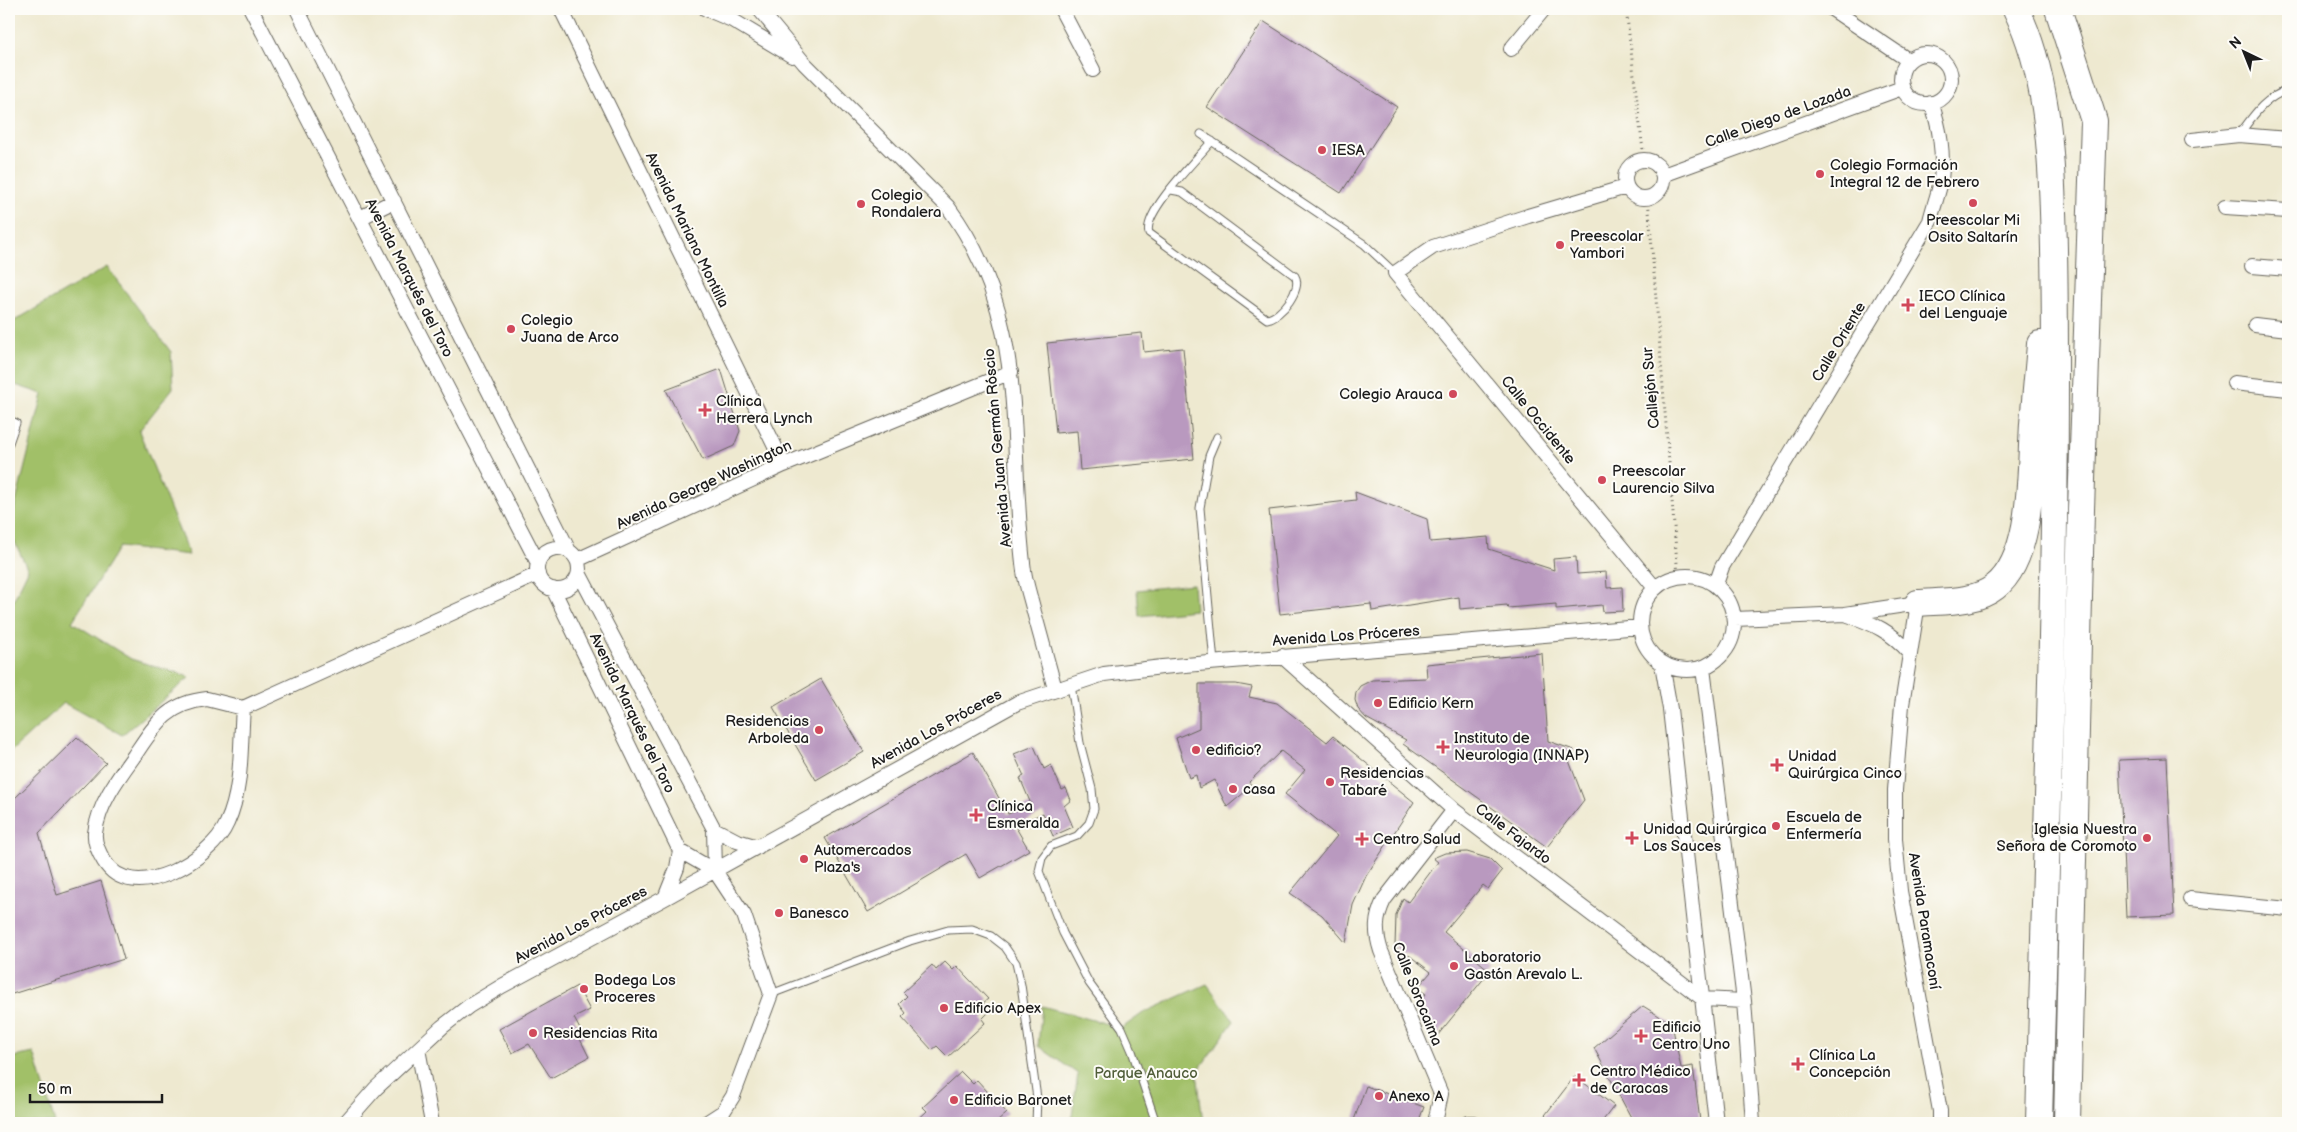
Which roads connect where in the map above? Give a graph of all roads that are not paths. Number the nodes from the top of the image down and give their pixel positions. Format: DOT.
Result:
graph roads {
  1 [pos="251,9"];
  2 [pos="297,9"];
  3 [pos="561,9"];
  4 [pos="706,9"];
  5 [pos="759,9"];
  6 [pos="1061,9"];
  7 [pos="1544,9"];
  8 [pos="1832,9"];
  9 [pos="2016,9"];
  10 [pos="2058,9"];
  11 [pos="1511,49"];
  12 [pos="1908,60"];
  13 [pos="804,63"];
  14 [pos="1093,70"];
  15 [pos="1902,88"];
  16 [pos="2288,90"];
  17 [pos="1931,103"];
  18 [pos="1202,134"];
  19 [pos="2238,135"];
  20 [pos="2288,139"];
  21 [pos="2192,140"];
  22 [pos="1212,141"];
  23 [pos="1663,174"];
  24 [pos="1626,187"];
  25 [pos="1171,190"];
  26 [pos="394,201"];
  27 [pos="2225,207"];
  28 [pos="2288,211"];
  29 [pos="360,218"];
  30 [pos="2055,248"];
  31 [pos="2252,266"];
  32 [pos="2288,269"];
  33 [pos="1395,273"];
  34 [pos="2255,326"];
  35 [pos="2288,329"];
  36 [pos="1011,372"];
  37 [pos="2234,383"];
  38 [pos="2288,389"];
  39 [pos="9,420"];
  40 [pos="1218,437"];
  41 [pos="9,443"];
  42 [pos="784,465"];
  43 [pos="575,561"];
  44 [pos="538,568"];
  45 [pos="1716,584"];
  46 [pos="1655,588"];
  47 [pos="553,589"];
  48 [pos="1918,604"];
  49 [pos="1845,614"];
  50 [pos="1735,620"];
  51 [pos="1640,627"];
  52 [pos="1910,653"];
  53 [pos="1282,656"];
  54 [pos="1214,663"];
  55 [pos="1662,664"];
  56 [pos="1703,668"];
  57 [pos="1071,684"];
  58 [pos="1055,689"];
  59 [pos="243,708"];
  60 [pos="1454,810"];
  61 [pos="714,829"];
  62 [pos="758,847"];
  63 [pos="680,851"];
  64 [pos="715,871"];
  65 [pos="665,898"];
  66 [pos="2190,899"];
  67 [pos="2288,909"];
  68 [pos="771,994"];
  69 [pos="1703,999"];
  70 [pos="1744,1001"];
  71 [pos="418,1048"];
  72 [pos="345,1123"];
  73 [pos="432,1123"];
  74 [pos="706,1123"];
  75 [pos="1036,1123"];
  76 [pos="1156,1123"];
  77 [pos="1434,1123"];
  78 [pos="1469,1123"];
  79 [pos="1474,1123"];
  80 [pos="1716,1123"];
  81 [pos="1753,1123"];
  82 [pos="1940,1123"];
  83 [pos="2039,1123"];
  84 [pos="2068,1123"];
  1 -- 29 [label="street, Avenida Marqués del Toro"];
  2 -- 26 [label="street, Avenida Marqués del Toro"];
  3 -- 42 [label="street, Avenida Mariano Montilla"];
  4 -- 13 [label="street, Avenida Juan Germán Róscio"];
  5 -- 13 [label="street, Avenida Juan Germán Róscio"];
  6 -- 14 [label="street"];
  7 -- 11 [label="street"];
  8 -- 12 [label="street"];
  9 -- 30 [label="highway"];
  10 -- 84 [label="highway"];
  12 -- 15 [label="street"];
  12 -- 17 [label="street"];
  13 -- 36 [label="street, Avenida Juan Germán Róscio"];
  15 -- 17 [label="street"];
  15 -- 23 [label="street, Calle Diego de Lozada"];
  16 -- 19 [label="lane"];
  17 -- 45 [label="street, Calle Oriente"];
  18 -- 22 [label="lane"];
  19 -- 20 [label="street"];
  19 -- 21 [label="street"];
  22 -- 25 [label="lane"];
  22 -- 33 [label="lane"];
  23 -- 24 [label="street"];
  23 -- 24 [label="street"];
  24 -- 33 [label="street"];
  25 -- 25 [label="lane"];
  26 -- 29 [label="street"];
  26 -- 43 [label="street, Avenida Marqués del Toro"];
  27 -- 28 [label="street"];
  29 -- 44 [label="street, Avenida Marqués del Toro"];
  30 -- 48 [label="highway"];
  30 -- 83 [label="highway"];
  31 -- 32 [label="street"];
  33 -- 46 [label="street, Calle Occidente"];
  34 -- 35 [label="street"];
  36 -- 42 [label="street, Avenida George Washington"];
  36 -- 58 [label="street, Avenida Juan Germán Róscio"];
  37 -- 38 [label="street"];
  39 -- 41 [label="lane"];
  40 -- 54 [label="lane"];
  42 -- 43 [label="street, Avenida George Washington"];
  43 -- 44 [label="street"];
  43 -- 47 [label="street"];
  43 -- 61 [label="street, Avenida Marqués del Toro"];
  44 -- 47 [label="street, Avenida Marqués del Toro"];
  44 -- 59 [label="street"];
  45 -- 46 [label="street"];
  45 -- 50 [label="street"];
  46 -- 51 [label="street"];
  47 -- 63 [label="street, Avenida Marqués del Toro"];
  48 -- 49 [label="street"];
  48 -- 52 [label="street, Avenida Paramaconí"];
  49 -- 50 [label="street"];
  49 -- 52 [label="street"];
  50 -- 56 [label="street"];
  51 -- 53 [label="street, Avenida Los Próceres"];
  51 -- 55 [label="street"];
  52 -- 82 [label="street, Avenida Paramaconí"];
  53 -- 54 [label="street, Avenida Los Próceres"];
  53 -- 60 [label="street, Calle Fajardo"];
  54 -- 57 [label="street, Avenida Los Próceres"];
  55 -- 56 [label="street"];
  55 -- 69 [label="street"];
  56 -- 70 [label="street"];
  57 -- 58 [label="street, Avenida Los Próceres"];
  57 -- 76 [label="lane"];
  58 -- 62 [label="street, Avenida Los Próceres"];
  59 -- 59 [label="street"];
  60 -- 69 [label="street, Calle Fajardo"];
  60 -- 77 [label="street, Calle Sorocaima"];
  61 -- 62 [label="street"];
  61 -- 64 [label="street, Avenida Marqués del Toro"];
  62 -- 64 [label="street, Avenida Los Próceres"];
  63 -- 64 [label="street"];
  63 -- 65 [label="street"];
  64 -- 65 [label="street, Avenida Los Próceres"];
  64 -- 68 [label="street"];
  65 -- 71 [label="street, Avenida Los Próceres"];
  66 -- 67 [label="street"];
  68 -- 74 [label="street"];
  68 -- 75 [label="lane"];
  69 -- 70 [label="street"];
  69 -- 80 [label="street"];
  70 -- 81 [label="street"];
  71 -- 72 [label="street, Avenida Los Próceres"];
  71 -- 73 [label="street"];
  78 -- 79 [label="street"];
}
